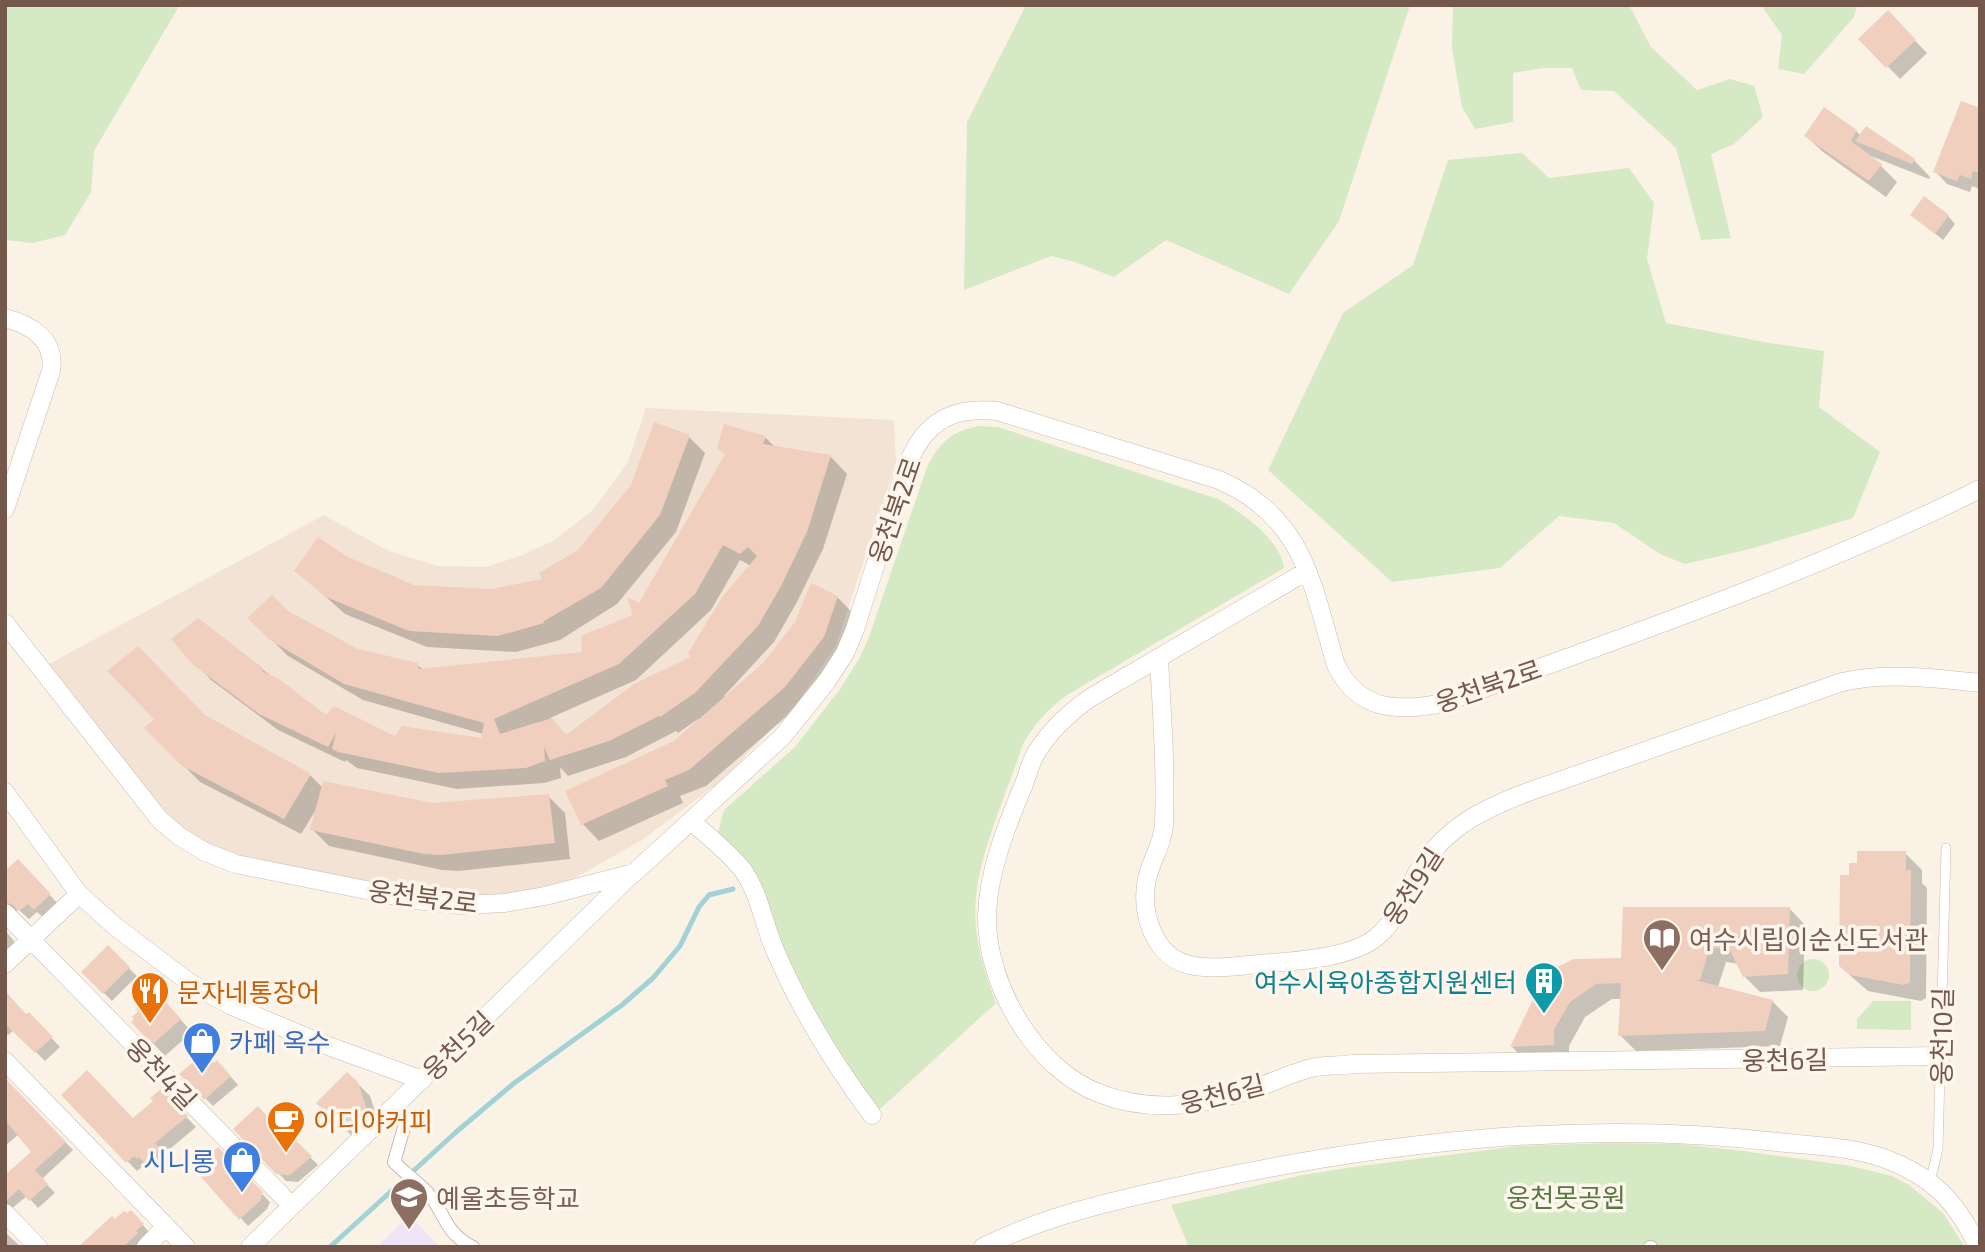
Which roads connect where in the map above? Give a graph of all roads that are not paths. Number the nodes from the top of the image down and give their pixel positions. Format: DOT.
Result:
graph roads {
  1 [pos="5,318"];
  2 [pos="1980,489"];
  3 [pos="5,509"];
  4 [pos="1307,571"];
  5 [pos="5,623"];
  6 [pos="1159,659"];
  7 [pos="1980,683"];
  8 [pos="5,792"];
  9 [pos="691,821"];
  10 [pos="1946,848"];
  11 [pos="634,873"];
  12 [pos="79,894"];
  13 [pos="5,913"];
  14 [pos="31,939"];
  15 [pos="5,964"];
  16 [pos="1941,1056"];
  17 [pos="5,1061"];
  18 [pos="422,1080"];
  19 [pos="872,1115"];
  20 [pos="407,1117"];
  21 [pos="1930,1182"];
  22 [pos="292,1206"];
  23 [pos="5,1213"];
  24 [pos="166,1226"];
  25 [pos="38,1247"];
  26 [pos="146,1247"];
  27 [pos="186,1247"];
  28 [pos="250,1247"];
  29 [pos="473,1247"];
  30 [pos="983,1247"];
  31 [pos="1979,1247"];
  1 -- 3 [label="street"];
  2 -- 4 [label="street, 웅천북2로"];
  4 -- 6 [label="street, 웅천6길"];
  4 -- 9 [label="street, 웅천북2로"];
  5 -- 11 [label="street, 웅천북2로"];
  6 -- 7 [label="street, 웅천9길"];
  6 -- 16 [label="street, 웅천6길"];
  8 -- 12 [label="street"];
  9 -- 11 [label="street, 웅천북2로"];
  9 -- 19 [label="street"];
  10 -- 16 [label="lane, 웅천10길"];
  11 -- 18 [label="street, 웅천5길"];
  12 -- 14 [label="street"];
  12 -- 18 [label="street"];
  13 -- 14 [label="street, 웅천4길"];
  14 -- 15 [label="street"];
  14 -- 22 [label="street, 웅천4길"];
  16 -- 21 [label="lane, 웅천10길"];
  17 -- 24 [label="street"];
  18 -- 22 [label="street, 웅천5길"];
  20 -- 29 [label="street"];
  21 -- 30 [label="street"];
  21 -- 31 [label="street"];
  22 -- 28 [label="street, 웅천5길"];
  23 -- 25 [label="street"];
  24 -- 26 [label="street"];
  24 -- 27 [label="street"];
}
